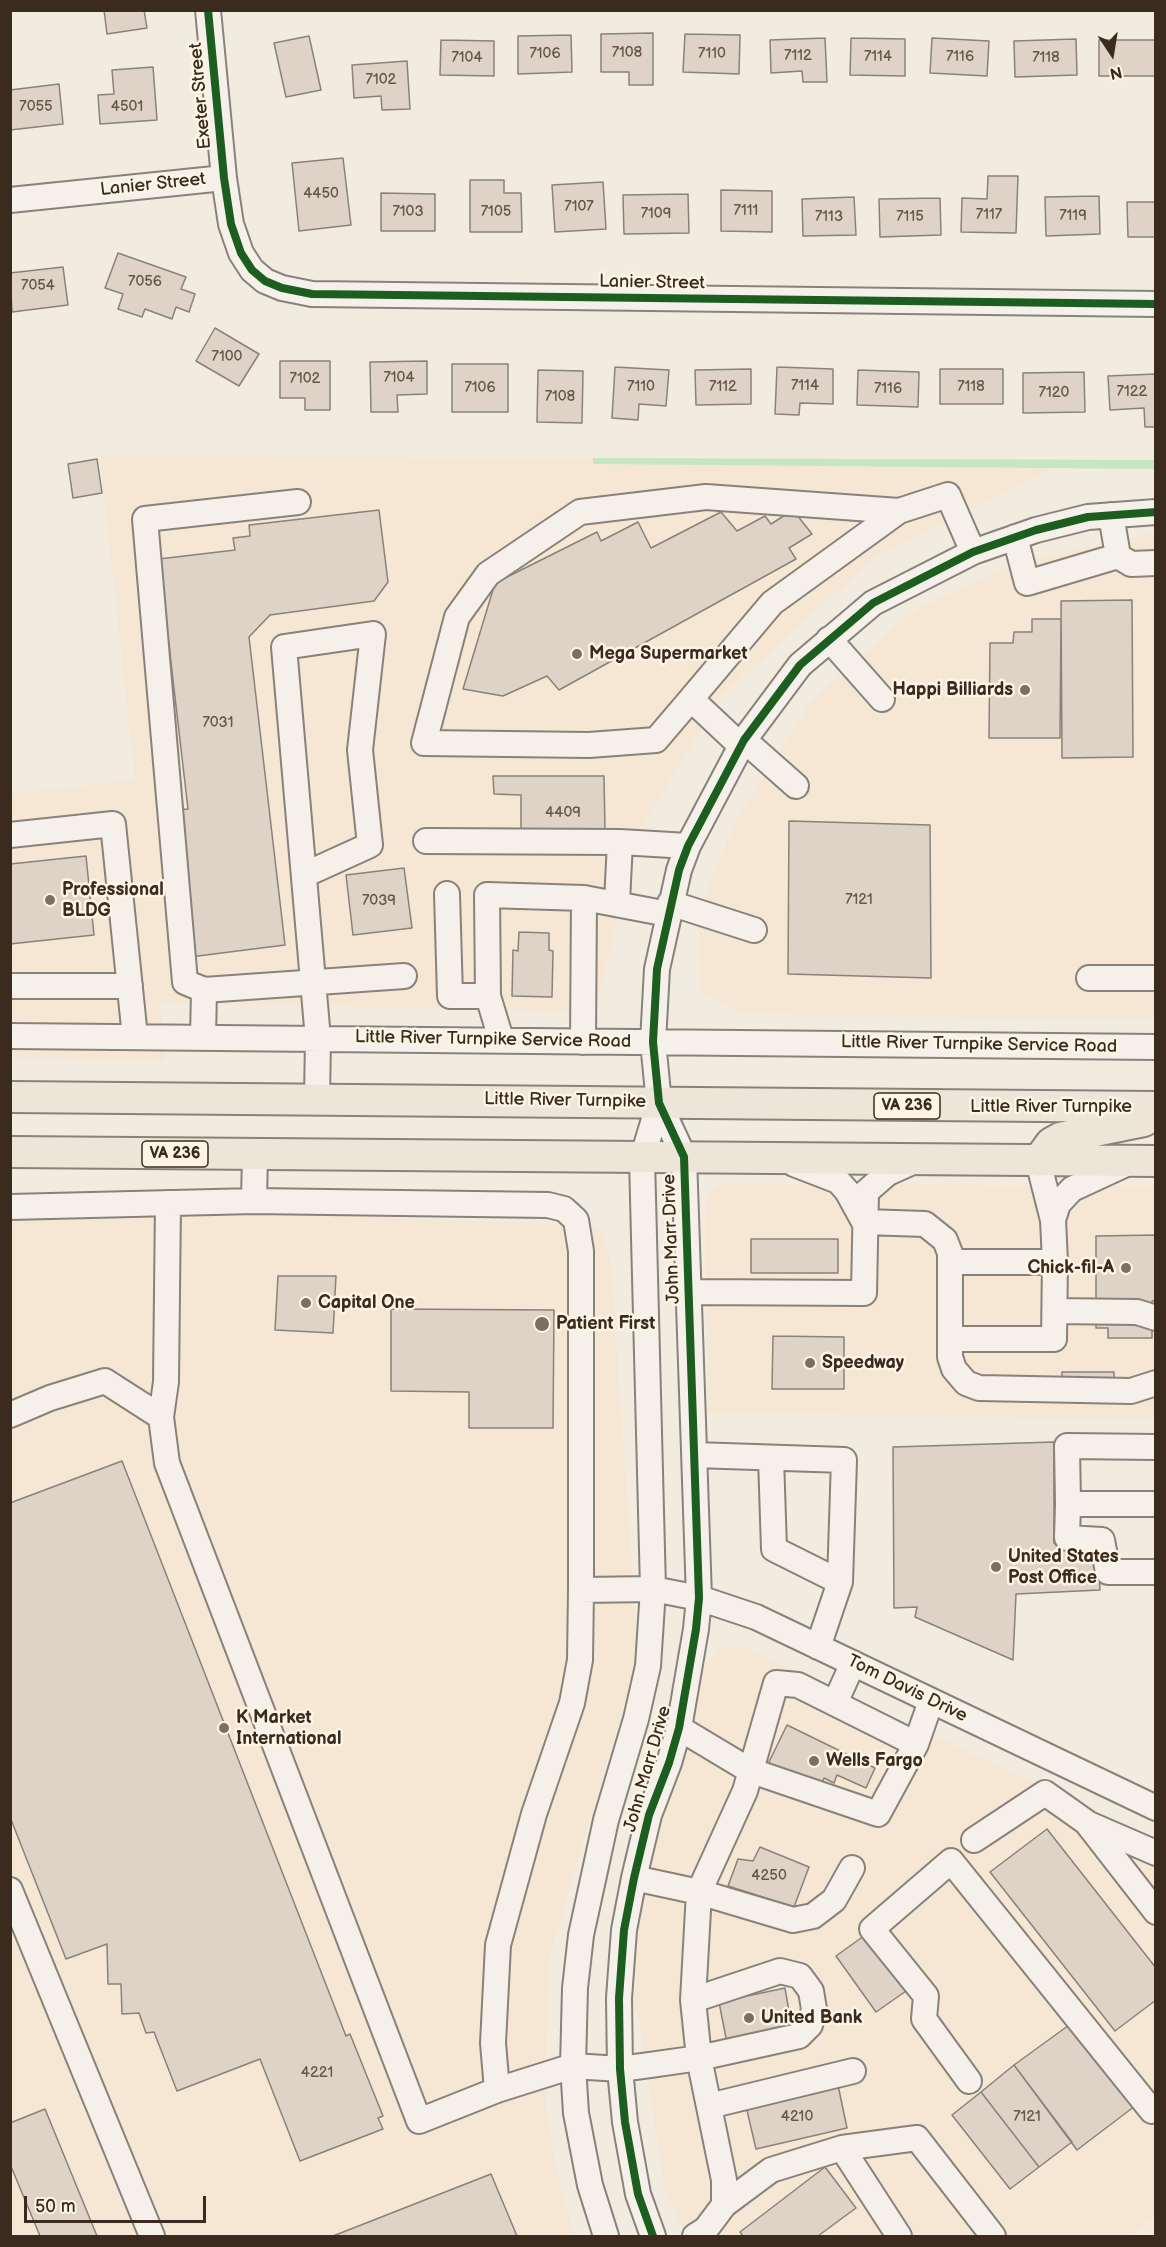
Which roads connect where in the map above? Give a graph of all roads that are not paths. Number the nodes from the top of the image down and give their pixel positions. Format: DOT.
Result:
graph roads {
  1 [pos="208,10"];
  2 [pos="224,178"];
  3 [pos="10,200"];
  4 [pos="1155,304"];
  5 [pos="298,502"];
  6 [pos="899,511"];
  7 [pos="1155,512"];
  8 [pos="1111,514"];
  9 [pos="1015,537"];
  10 [pos="974,552"];
  11 [pos="1118,556"];
  12 [pos="1155,563"];
  13 [pos="830,639"];
  14 [pos="691,699"];
  15 [pos="882,699"];
  16 [pos="742,743"];
  17 [pos="796,786"];
  18 [pos="10,835"];
  19 [pos="426,841"];
  20 [pos="620,842"];
  21 [pos="688,846"];
  22 [pos="304,875"];
  23 [pos="447,894"];
  24 [pos="584,898"];
  25 [pos="617,902"];
  26 [pos="669,909"];
  27 [pos="754,930"];
  28 [pos="404,976"];
  29 [pos="1089,978"];
  30 [pos="1155,978"];
  31 [pos="313,983"];
  32 [pos="10,986"];
  33 [pos="130,986"];
  34 [pos="204,990"];
  35 [pos="488,996"];
  36 [pos="10,1036"];
  37 [pos="135,1037"];
  38 [pos="203,1038"];
  39 [pos="318,1039"];
  40 [pos="501,1039"];
  41 [pos="583,1041"];
  42 [pos="652,1042"];
  43 [pos="1155,1047"];
  44 [pos="10,1097"];
  45 [pos="318,1099"];
  46 [pos="659,1103"];
  47 [pos="1155,1107"];
  48 [pos="1155,1119"];
  49 [pos="10,1152"];
  50 [pos="255,1154"];
  51 [pos="684,1158"];
  52 [pos="642,1159"];
  53 [pos="777,1159"];
  54 [pos="917,1160"];
  55 [pos="1038,1161"];
  56 [pos="1144,1161"];
  57 [pos="254,1201"];
  58 [pos="168,1203"];
  59 [pos="10,1207"];
  60 [pos="1053,1220"];
  61 [pos="864,1222"];
  62 [pos="951,1262"];
  63 [pos="1055,1262"];
  64 [pos="690,1292"];
  65 [pos="1055,1311"];
  66 [pos="1155,1318"];
  67 [pos="950,1338"];
  68 [pos="1155,1383"];
  69 [pos="10,1415"];
  70 [pos="161,1417"];
  71 [pos="1155,1447"];
  72 [pos="695,1455"];
  73 [pos="771,1458"];
  74 [pos="1068,1504"];
  75 [pos="1155,1504"];
  76 [pos="1155,1572"];
  77 [pos="840,1582"];
  78 [pos="653,1589"];
  79 [pos="581,1590"];
  80 [pos="699,1598"];
  81 [pos="818,1647"];
  82 [pos="853,1663"];
  83 [pos="931,1701"];
  84 [pos="835,1704"];
  85 [pos="679,1728"];
  86 [pos="916,1744"];
  87 [pos="1051,1758"];
  88 [pos="749,1770"];
  89 [pos="1045,1793"];
  90 [pos="1155,1808"];
  91 [pos="1086,1822"];
  92 [pos="974,1840"];
  93 [pos="1155,1853"];
  94 [pos="852,1868"];
  95 [pos="634,1878"];
  96 [pos="10,1890"];
  97 [pos="699,1892"];
  98 [pos="1155,1912"];
  99 [pos="693,2000"];
  100 [pos="699,2058"];
  101 [pos="573,2066"];
  102 [pos="620,2069"];
  103 [pos="853,2071"];
  104 [pos="969,2081"];
  105 [pos="497,2090"];
  106 [pos="709,2106"];
  107 [pos="1152,2111"];
  108 [pos="842,2148"];
  109 [pos="724,2205"];
  110 [pos="704,2234"];
  111 [pos="152,2236"];
  112 [pos="606,2236"];
  113 [pos="653,2236"];
  114 [pos="899,2236"];
  115 [pos="993,2236"];
  1 -- 2 [label="street, Exeter Street"];
  2 -- 3 [label="street, Lanier Street"];
  2 -- 4 [label="street, Lanier Street"];
  5 -- 34 [label="street"];
  6 -- 10 [label="street"];
  6 -- 14 [label="street"];
  6 -- 14 [label="street"];
  7 -- 8 [label="street, John Marr Drive"];
  8 -- 9 [label="street, John Marr Drive"];
  8 -- 11 [label="street"];
  9 -- 10 [label="street, John Marr Drive"];
  9 -- 11 [label="street"];
  10 -- 13 [label="street, John Marr Drive"];
  11 -- 12 [label="street"];
  13 -- 15 [label="street"];
  13 -- 16 [label="street, John Marr Drive"];
  14 -- 16 [label="street"];
  16 -- 17 [label="street"];
  16 -- 21 [label="street, John Marr Drive"];
  18 -- 33 [label="street"];
  19 -- 20 [label="street"];
  20 -- 21 [label="street"];
  20 -- 25 [label="street"];
  21 -- 26 [label="street, John Marr Drive"];
  22 -- 22 [label="street"];
  22 -- 31 [label="street"];
  23 -- 35 [label="street"];
  24 -- 25 [label="street"];
  24 -- 35 [label="street"];
  24 -- 41 [label="street"];
  25 -- 26 [label="street"];
  26 -- 27 [label="street"];
  26 -- 42 [label="street, John Marr Drive"];
  28 -- 31 [label="street"];
  29 -- 30 [label="street"];
  31 -- 34 [label="street"];
  31 -- 39 [label="street"];
  32 -- 33 [label="street"];
  33 -- 37 [label="street"];
  34 -- 38 [label="street"];
  35 -- 40 [label="street"];
  36 -- 37 [label="street, Little River Turnpike Service Road"];
  37 -- 38 [label="street, Little River Turnpike Service Road"];
  38 -- 39 [label="street, Little River Turnpike Service Road"];
  39 -- 40 [label="street, Little River Turnpike Service Road"];
  39 -- 45 [label="street"];
  40 -- 41 [label="street, Little River Turnpike Service Road"];
  41 -- 42 [label="street, Little River Turnpike Service Road"];
  42 -- 43 [label="street, Little River Turnpike Service Road"];
  42 -- 46 [label="street, John Marr Drive"];
  44 -- 45 [label="main road, Little River Turnpike / VA 236"];
  45 -- 46 [label="main road, Little River Turnpike / VA 236"];
  46 -- 47 [label="main road, Little River Turnpike / VA 236"];
  46 -- 51 [label="street, John Marr Drive"];
  46 -- 52 [label="street, John Marr Drive"];
  48 -- 55 [label="main road"];
  49 -- 50 [label="main road, VA 236"];
  50 -- 52 [label="main road, VA 236"];
  50 -- 57 [label="street"];
  51 -- 52 [label="main road, VA 236"];
  51 -- 53 [label="main road, VA 236"];
  51 -- 64 [label="street, John Marr Drive"];
  52 -- 78 [label="street, John Marr Drive"];
  53 -- 54 [label="main road, VA 236"];
  53 -- 61 [label="street"];
  54 -- 55 [label="main road, VA 236"];
  54 -- 61 [label="street"];
  55 -- 56 [label="main road, VA 236"];
  55 -- 60 [label="street"];
  56 -- 60 [label="street"];
  57 -- 58 [label="street"];
  57 -- 79 [label="street"];
  58 -- 59 [label="street"];
  58 -- 70 [label="street"];
  60 -- 63 [label="street"];
  61 -- 62 [label="street"];
  61 -- 64 [label="street"];
  62 -- 63 [label="street"];
  62 -- 67 [label="street"];
  63 -- 65 [label="street"];
  64 -- 72 [label="street, John Marr Drive"];
  65 -- 66 [label="street"];
  65 -- 67 [label="street"];
  67 -- 68 [label="street"];
  69 -- 70 [label="street"];
  70 -- 105 [label="street"];
  71 -- 74 [label="street"];
  72 -- 73 [label="street"];
  72 -- 80 [label="street, John Marr Drive"];
  73 -- 77 [label="street"];
  73 -- 77 [label="street"];
  74 -- 75 [label="street"];
  74 -- 76 [label="street"];
  77 -- 81 [label="street"];
  78 -- 79 [label="street, Tom Davis Drive"];
  78 -- 80 [label="street, Tom Davis Drive"];
  78 -- 101 [label="street, John Marr Drive"];
  79 -- 105 [label="street"];
  80 -- 81 [label="street, Tom Davis Drive"];
  80 -- 85 [label="street, John Marr Drive"];
  81 -- 82 [label="street, Tom Davis Drive"];
  82 -- 83 [label="street, Tom Davis Drive"];
  82 -- 84 [label="street"];
  83 -- 86 [label="street"];
  83 -- 87 [label="street, Tom Davis Drive"];
  84 -- 86 [label="street"];
  84 -- 88 [label="street"];
  85 -- 88 [label="street"];
  85 -- 95 [label="street, John Marr Drive"];
  86 -- 88 [label="street"];
  87 -- 89 [label="street"];
  87 -- 90 [label="street, Tom Davis Drive"];
  88 -- 97 [label="street"];
  89 -- 91 [label="street"];
  89 -- 92 [label="street"];
  91 -- 93 [label="street"];
  91 -- 98 [label="street"];
  94 -- 97 [label="street"];
  95 -- 97 [label="street"];
  95 -- 102 [label="street, John Marr Drive"];
  96 -- 111 [label="street"];
  97 -- 99 [label="street"];
  99 -- 100 [label="street"];
  99 -- 100 [label="street"];
  100 -- 102 [label="street"];
  100 -- 106 [label="street"];
  101 -- 102 [label="street"];
  101 -- 105 [label="street"];
  101 -- 112 [label="street, John Marr Drive"];
  102 -- 113 [label="street, John Marr Drive"];
  103 -- 106 [label="street"];
  104 -- 107 [label="street"];
  106 -- 109 [label="street"];
  108 -- 109 [label="street"];
  108 -- 114 [label="street"];
  108 -- 115 [label="street"];
  109 -- 110 [label="street"];
}
